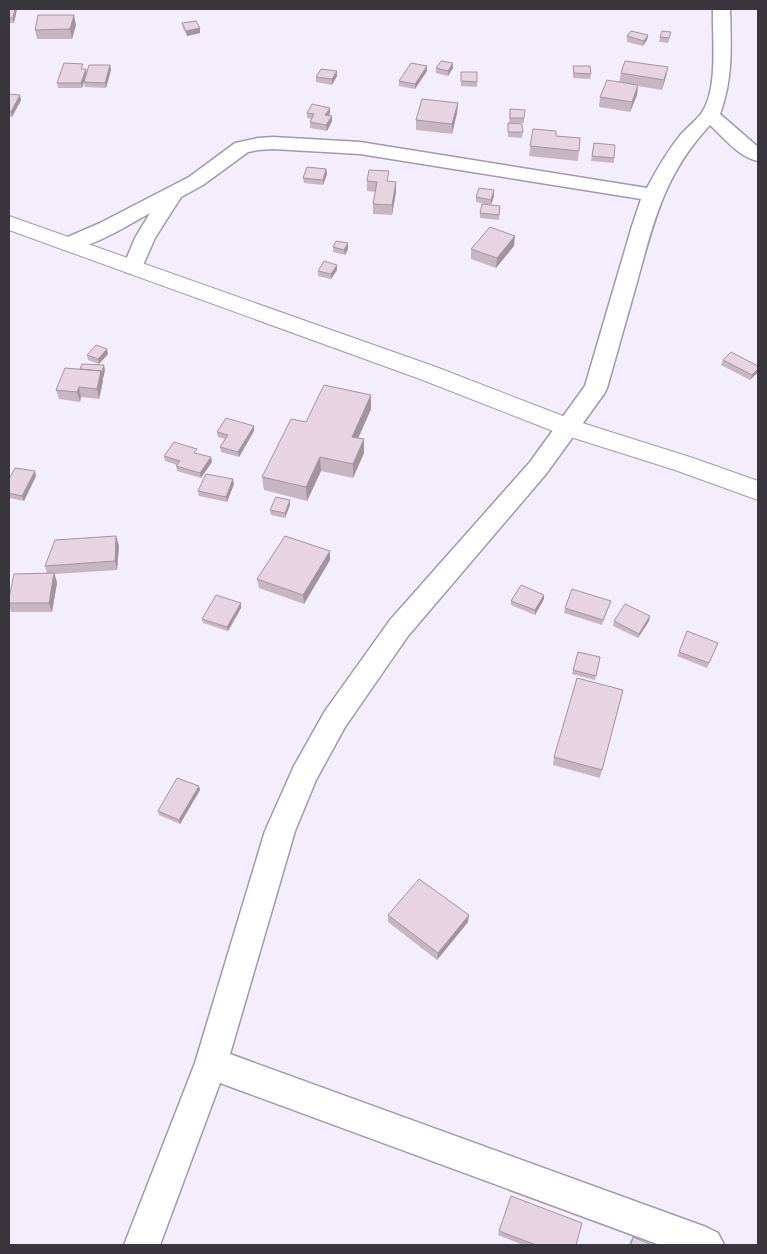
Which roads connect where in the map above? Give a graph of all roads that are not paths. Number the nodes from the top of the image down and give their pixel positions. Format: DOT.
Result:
graph roads {
  1 [pos="721,9"];
  2 [pos="710,115"];
  3 [pos="758,155"];
  4 [pos="175,191"];
  5 [pos="653,195"];
  6 [pos="9,223"];
  7 [pos="70,244"];
  8 [pos="133,267"];
  9 [pos="567,427"];
  10 [pos="758,491"];
  11 [pos="211,1063"];
  12 [pos="142,1245"];
  13 [pos="706,1245"];
  1 -- 2 [label="street"];
  2 -- 3 [label="street"];
  2 -- 5 [label="street"];
  4 -- 5 [label="street"];
  4 -- 7 [label="street"];
  4 -- 8 [label="street"];
  5 -- 9 [label="street"];
  6 -- 7 [label="street"];
  7 -- 8 [label="street"];
  8 -- 9 [label="street"];
  9 -- 10 [label="street"];
  9 -- 11 [label="street"];
  11 -- 12 [label="street"];
  11 -- 13 [label="street"];
}
